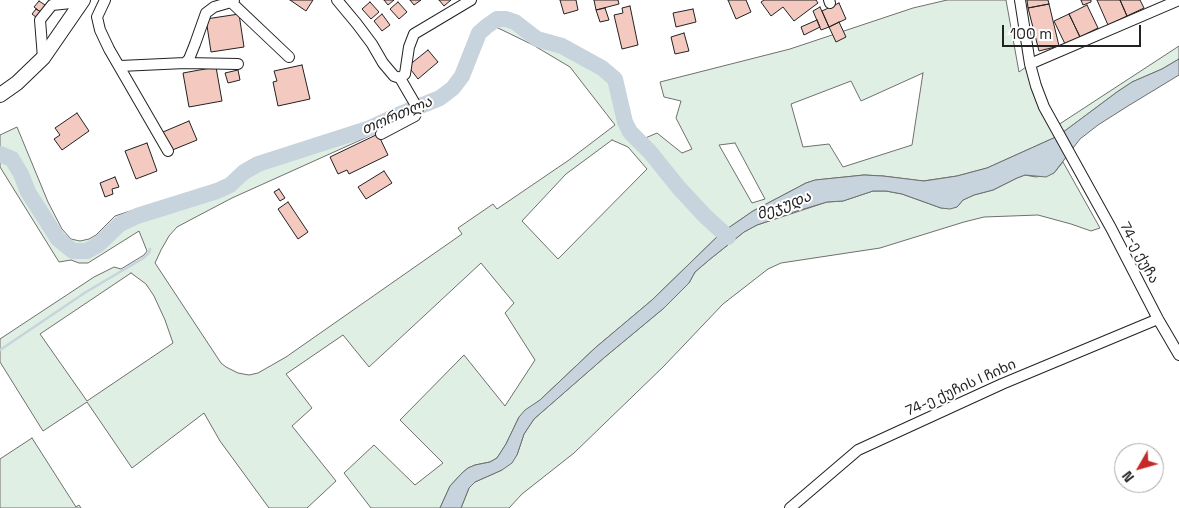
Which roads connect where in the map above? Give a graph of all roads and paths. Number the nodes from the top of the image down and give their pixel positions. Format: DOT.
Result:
graph roads {
  1 [pos="105,0"];
  2 [pos="337,0"];
  3 [pos="471,0"];
  4 [pos="1020,0"];
  5 [pos="1179,0"];
  6 [pos="82,1"];
  7 [pos="233,1"];
  8 [pos="289,57"];
  9 [pos="43,58"];
  10 [pos="185,62"];
  11 [pos="238,64"];
  12 [pos="1030,64"];
  13 [pos="120,66"];
  14 [pos="402,76"];
  15 [pos="0,95"];
  16 [pos="381,134"];
  17 [pos="168,151"];
  18 [pos="1158,319"];
  19 [pos="1179,355"];
  20 [pos="790,508"];
  1 -- 13 [label="street"];
  2 -- 14 [label="street"];
  3 -- 14 [label="street"];
  4 -- 12 [label="street"];
  5 -- 12 [label="street"];
  6 -- 9 [label="main road"];
  6 -- 9 [label="street"];
  7 -- 8 [label="street"];
  7 -- 10 [label="street"];
  9 -- 15 [label="main road"];
  10 -- 11 [label="street"];
  10 -- 13 [label="street"];
  12 -- 18 [label="street, 74-ე ქუჩა"];
  13 -- 17 [label="street"];
  14 -- 16 [label="street"];
  18 -- 19 [label="street, 74-ე ქუჩა"];
  18 -- 20 [label="street, 74-ე ქუჩის I ჩიხი"];
}
